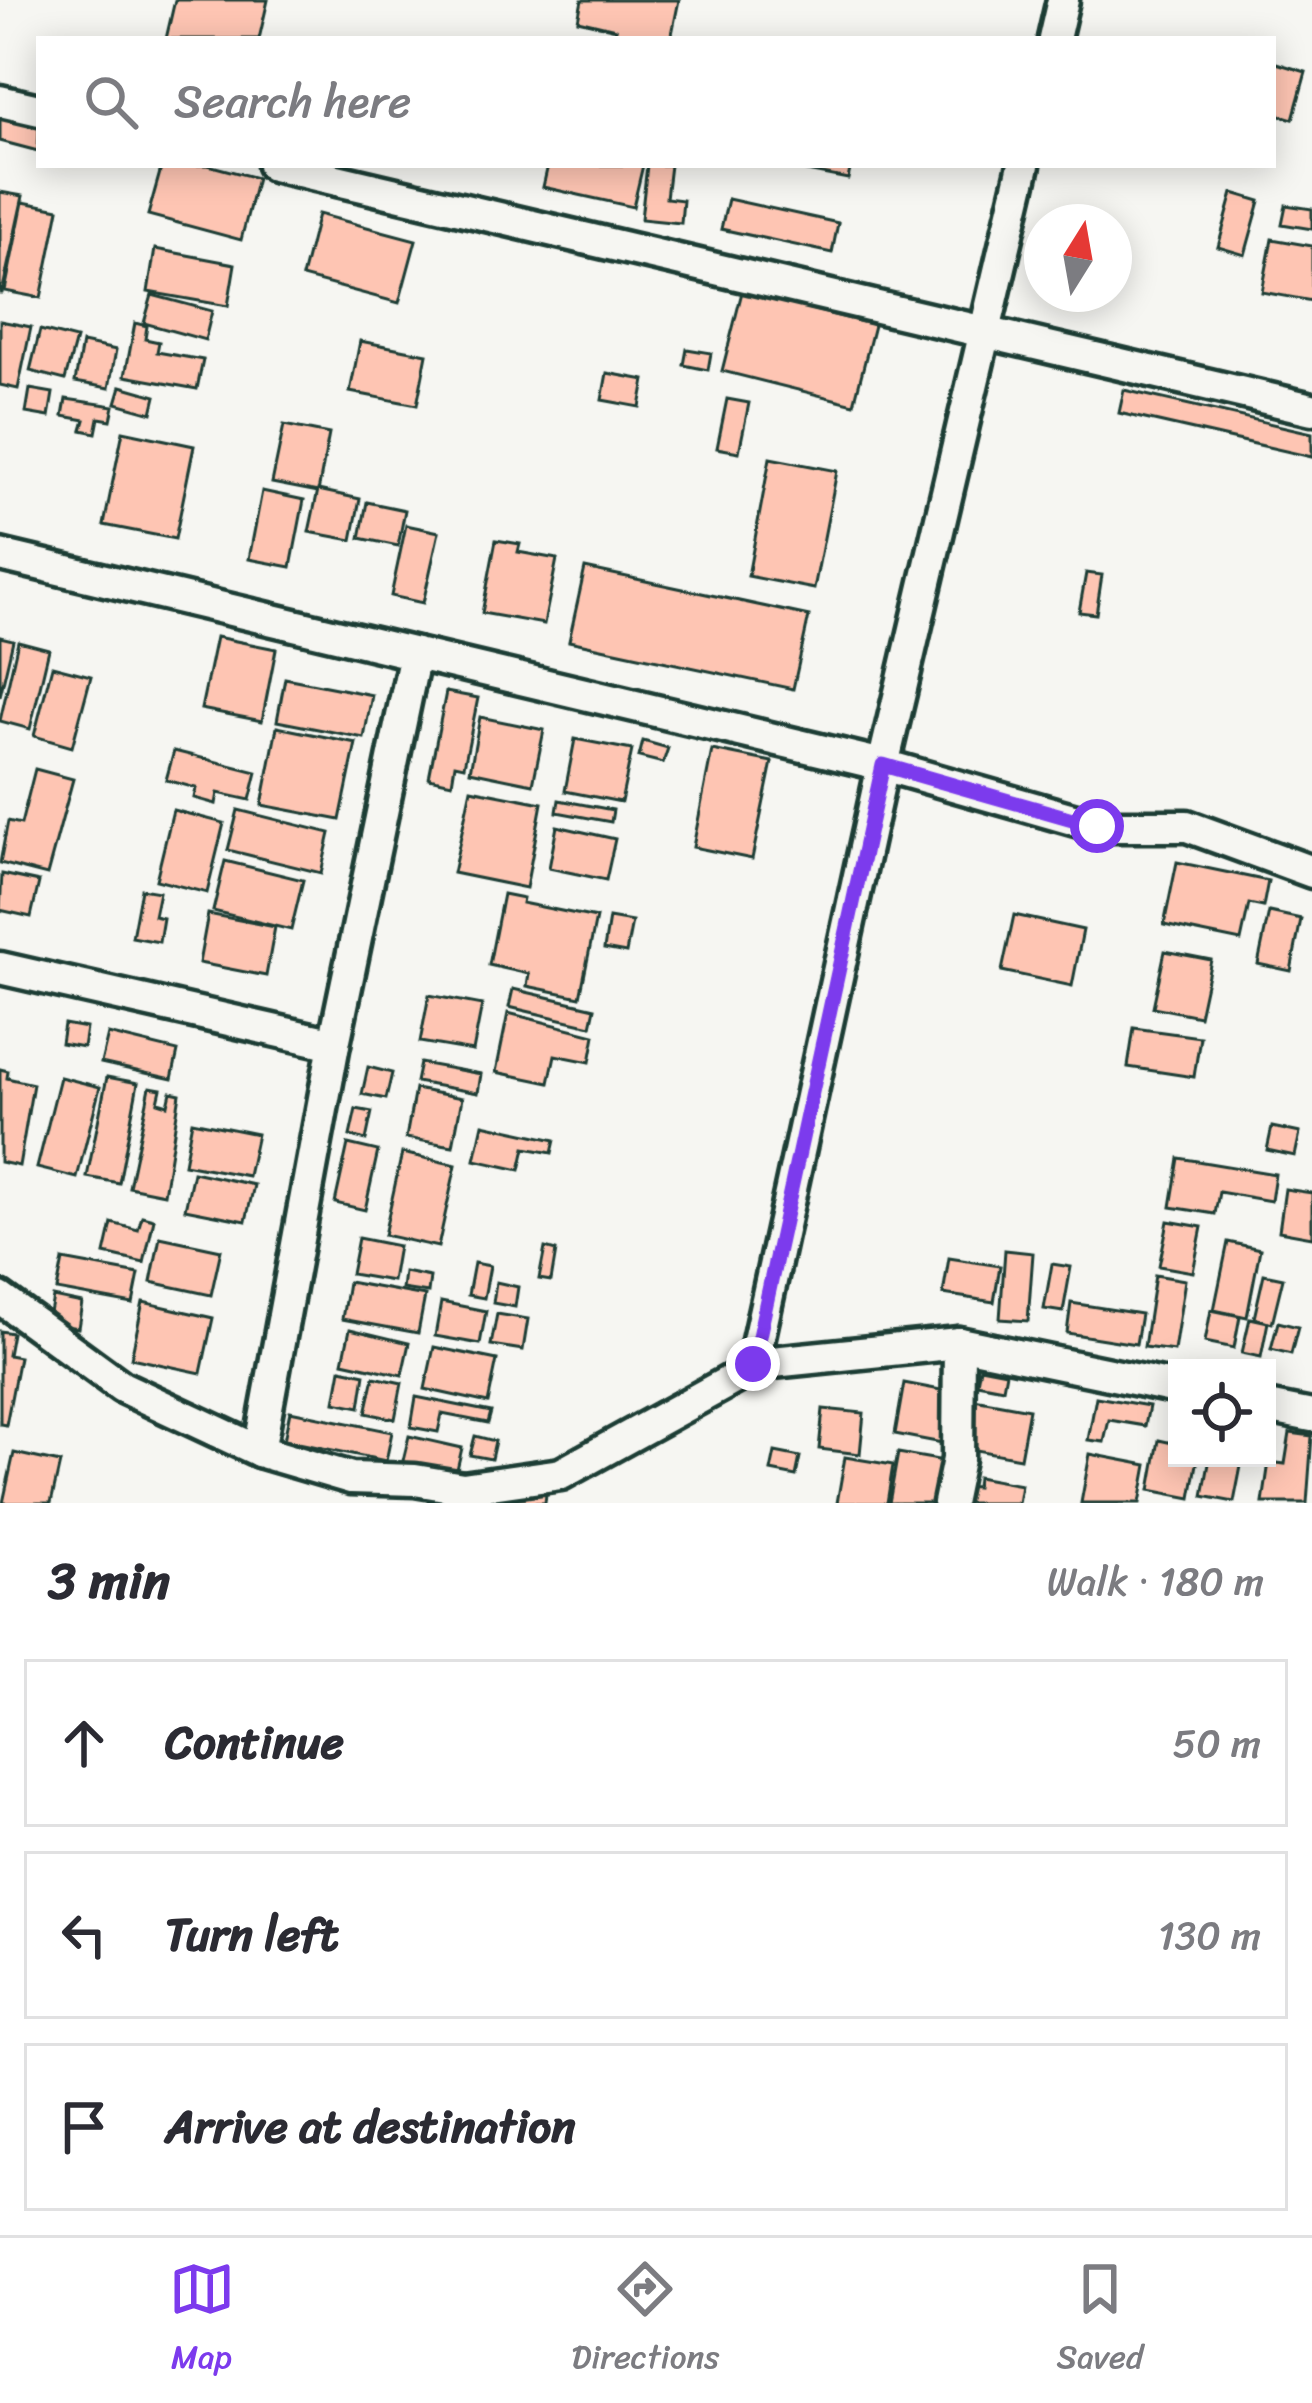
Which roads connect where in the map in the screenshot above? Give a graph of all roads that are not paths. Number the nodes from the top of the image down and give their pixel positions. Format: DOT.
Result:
graph roads {
  1 [pos="1063,0"];
  2 [pos="1055,36"];
  3 [pos="0,100"];
  4 [pos="36,109"];
  5 [pos="286,168"];
  6 [pos="1023,168"];
  7 [pos="984,332"];
  8 [pos="1312,409"];
  9 [pos="0,555"];
  10 [pos="415,654"];
  11 [pos="883,765"];
  12 [pos="1312,872"];
  13 [pos="0,968"];
  14 [pos="334,1044"];
  15 [pos="0,1298"];
  16 [pos="959,1343"];
  17 [pos="753,1364"];
  18 [pos="1168,1386"];
  19 [pos="1276,1409"];
  20 [pos="1312,1416"];
  21 [pos="259,1451"];
  22 [pos="949,1503"];
  1 -- 2 [label="street"];
  3 -- 4 [label="street"];
  5 -- 7 [label="street"];
  6 -- 7 [label="street"];
  7 -- 8 [label="street"];
  7 -- 11 [label="street"];
  9 -- 10 [label="street"];
  10 -- 11 [label="street"];
  10 -- 14 [label="street"];
  11 -- 12 [label="street"];
  11 -- 17 [label="street"];
  13 -- 14 [label="street"];
  14 -- 21 [label="street"];
  15 -- 21 [label="street"];
  16 -- 17 [label="street"];
  16 -- 18 [label="street"];
  16 -- 22 [label="street"];
  17 -- 21 [label="street"];
  19 -- 20 [label="street"];
}
